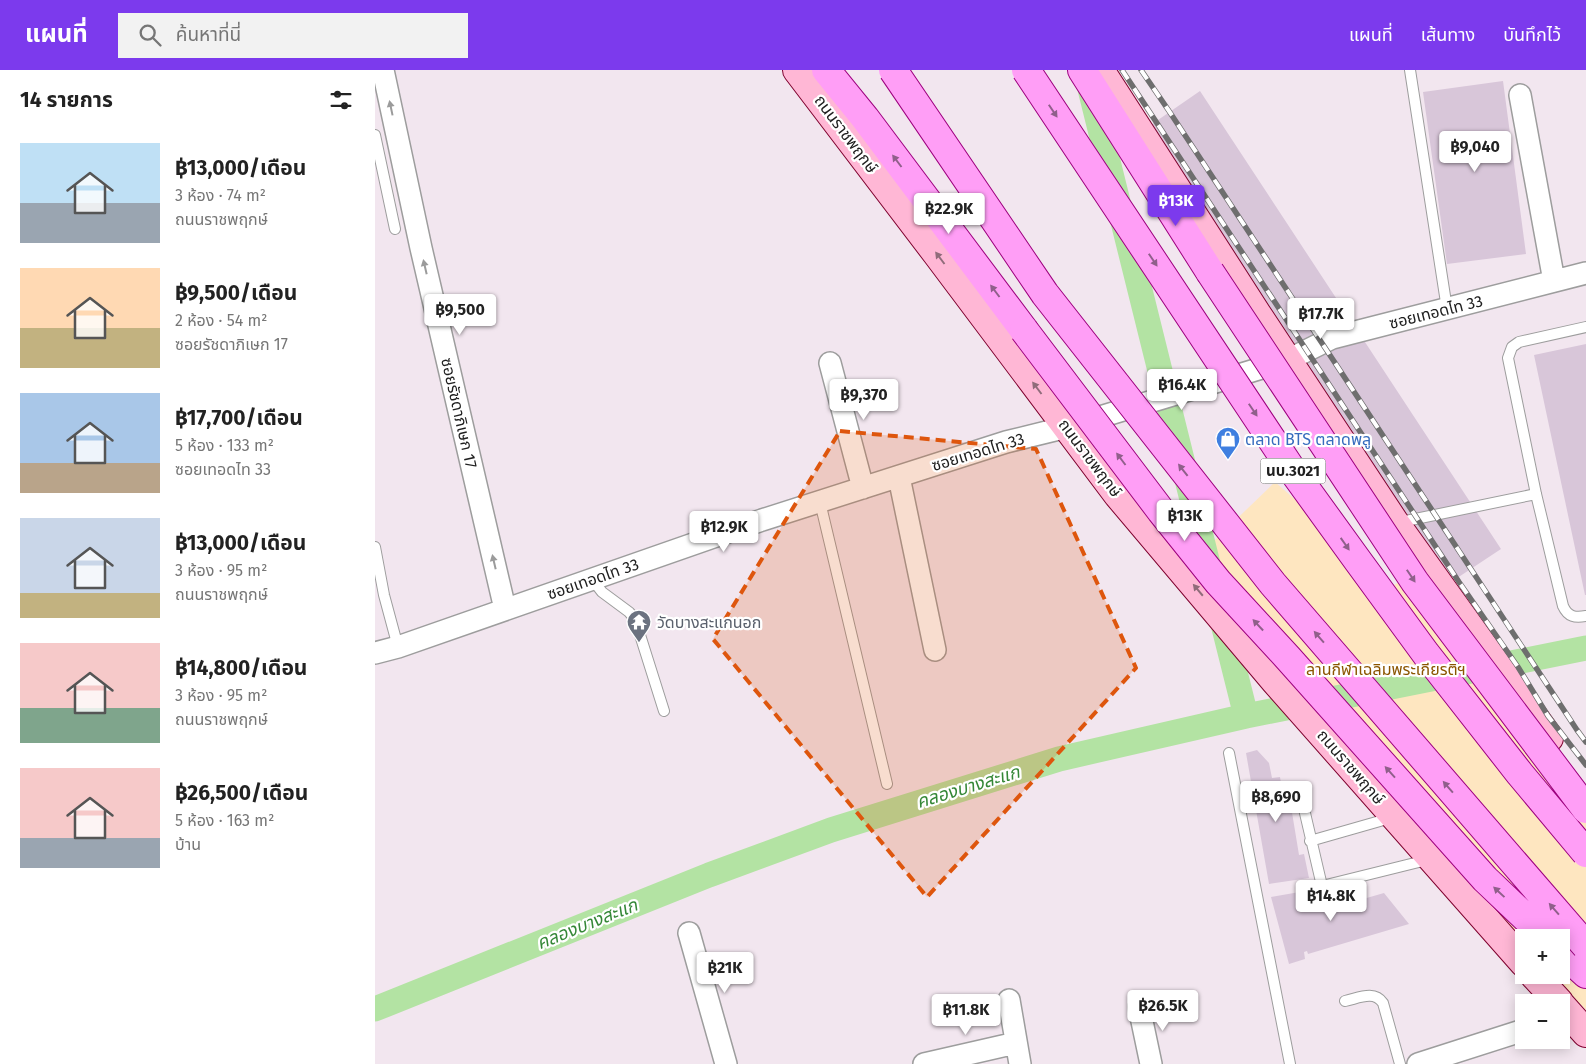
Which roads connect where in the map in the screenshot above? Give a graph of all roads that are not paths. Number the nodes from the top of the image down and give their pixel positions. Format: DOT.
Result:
graph roads {
  1 [pos="383,70"];
  2 [pos="797,70"];
  3 [pos="826,70"];
  4 [pos="833,70"];
  5 [pos="893,70"];
  6 [pos="1026,70"];
  7 [pos="1082,70"];
  8 [pos="1100,70"];
  9 [pos="1410,70"];
  10 [pos="1521,95"];
  11 [pos="865,118"];
  12 [pos="375,135"];
  13 [pos="395,229"];
  14 [pos="1586,273"];
  15 [pos="1554,281"];
  16 [pos="1447,309"];
  17 [pos="1586,327"];
  18 [pos="1288,360"];
  19 [pos="830,363"];
  20 [pos="1067,427"];
  21 [pos="899,477"];
  22 [pos="863,488"];
  23 [pos="1536,494"];
  24 [pos="820,502"];
  25 [pos="1395,523"];
  26 [pos="375,547"];
  27 [pos="592,579"];
  28 [pos="505,609"];
  29 [pos="1586,616"];
  30 [pos="398,647"];
  31 [pos="935,650"];
  32 [pos="375,653"];
  33 [pos="664,712"];
  34 [pos="1229,753"];
  35 [pos="887,784"];
  36 [pos="1586,787"];
  37 [pos="1301,796"];
  38 [pos="1586,809"];
  39 [pos="1395,817"];
  40 [pos="1311,841"];
  41 [pos="1586,853"];
  42 [pos="1431,859"];
  43 [pos="1538,929"];
  44 [pos="689,934"];
  45 [pos="1586,946"];
  46 [pos="1515,953"];
  47 [pos="1570,959"];
  48 [pos="1586,974"];
  49 [pos="1541,984"];
  50 [pos="1550,994"];
  51 [pos="1009,1000"];
  52 [pos="1345,1001"];
  53 [pos="1139,1007"];
  54 [pos="1515,1033"];
  55 [pos="1017,1043"];
  56 [pos="725,1064"];
  57 [pos="924,1064"];
  58 [pos="1020,1064"];
  59 [pos="1151,1064"];
  60 [pos="1291,1064"];
  61 [pos="1400,1064"];
  62 [pos="1418,1064"];
  28 -- 1 [label="street, ซอยรัชดาภิเษก 17, one-way"];
  20 -- 2 [label="main road, ถนนราชพฤกษ์, one-way"];
  3 -- 11 [label="main road"];
  4 -- 11 [label="main road"];
  45 -- 5 [label="main road, one-way, bridge"];
  6 -- 41 [label="main road, นบ.3021, one-way, bridge"];
  7 -- 38 [label="main road, one-way, bridge"];
  8 -- 18 [label="main road, นบ.3021"];
  9 -- 16 [label="lane"];
  10 -- 15 [label="street"];
  43 -- 11 [label="main road, one-way, bridge"];
  12 -- 13 [label="lane"];
  14 -- 15 [label="street, ซอยเทอดไท 33"];
  15 -- 16 [label="street, ซอยเทอดไท 33"];
  16 -- 18 [label="street, ซอยเทอดไท 33"];
  17 -- 23 [label="lane"];
  18 -- 20 [label="street, ซอยเทอดไท 33"];
  18 -- 25 [label="main road, นบ.3021"];
  19 -- 22 [label="street"];
  20 -- 21 [label="street, ซอยเทอดไท 33"];
  39 -- 20 [label="main road, ถนนราชพฤกษ์, one-way"];
  21 -- 22 [label="street, ซอยเทอดไท 33"];
  21 -- 31 [label="street"];
  22 -- 24 [label="street, ซอยเทอดไท 33"];
  23 -- 25 [label="lane"];
  23 -- 29 [label="lane"];
  24 -- 27 [label="street, ซอยเทอดไท 33"];
  24 -- 35 [label="lane"];
  25 -- 36 [label="main road, นบ.3021"];
  26 -- 30 [label="lane"];
  27 -- 28 [label="street, ซอยเทอดไท 33"];
  27 -- 33 [label="lane"];
  28 -- 30 [label="street, ซอยเทอดไท 33"];
  30 -- 32 [label="street, ซอยเทอดไท 33"];
  34 -- 60 [label="lane"];
  37 -- 40 [label="lane"];
  39 -- 40 [label="lane"];
  39 -- 42 [label="main road, ถนนราชพฤกษ์"];
  40 -- 42 [label="lane"];
  42 -- 46 [label="main road, ถนนราชพฤกษ์"];
  44 -- 56 [label="street"];
  47 -- 48 [label="main road"];
  49 -- 50 [label="main road"];
  51 -- 55 [label="street"];
  52 -- 61 [label="lane"];
  53 -- 59 [label="street"];
  54 -- 62 [label="street"];
  55 -- 57 [label="street"];
  55 -- 58 [label="street"];
}
